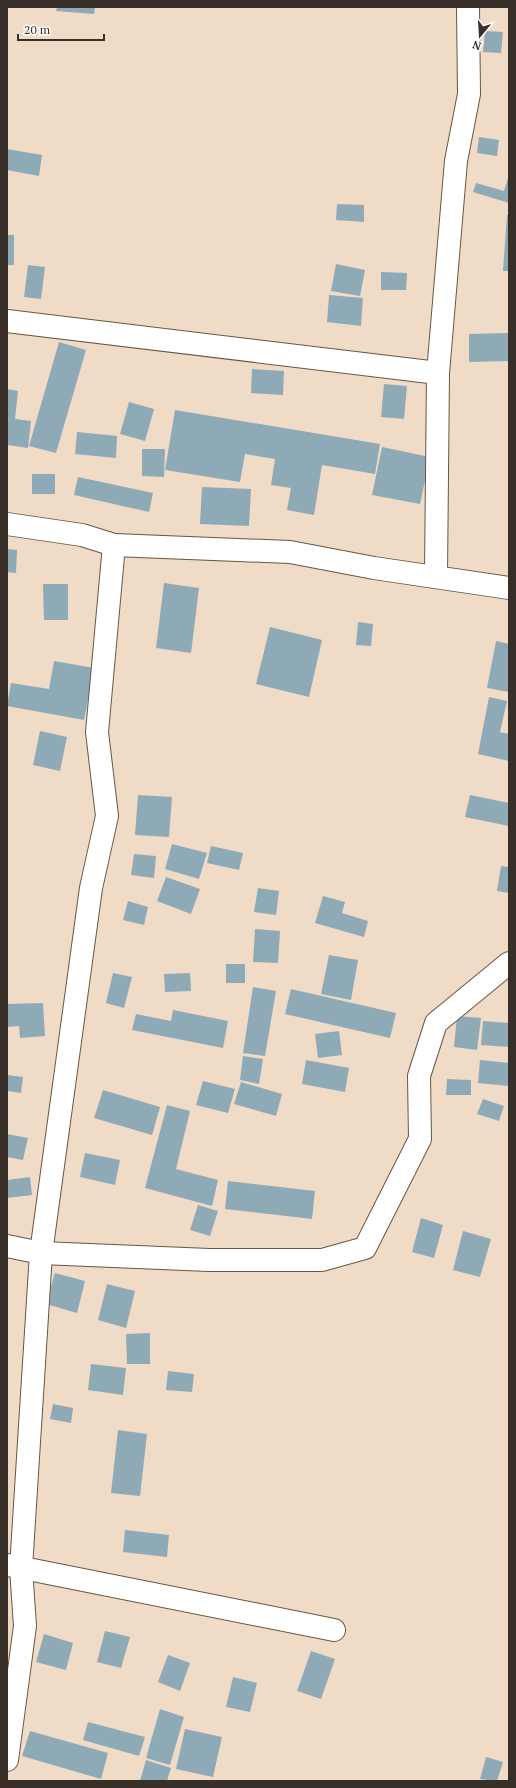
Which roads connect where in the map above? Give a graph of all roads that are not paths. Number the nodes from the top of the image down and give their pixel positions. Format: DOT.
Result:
graph roads {
  1 [pos="468,7"];
  2 [pos="7,321"];
  3 [pos="438,373"];
  4 [pos="7,524"];
  5 [pos="114,545"];
  6 [pos="436,575"];
  7 [pos="509,588"];
  8 [pos="509,963"];
  9 [pos="7,1246"];
  10 [pos="41,1253"];
  11 [pos="14,1566"];
  12 [pos="334,1630"];
  13 [pos="7,1760"];
  1 -- 3 [label="street"];
  2 -- 3 [label="street"];
  3 -- 6 [label="street"];
  4 -- 5 [label="street"];
  5 -- 6 [label="street"];
  5 -- 10 [label="street"];
  6 -- 7 [label="street"];
  8 -- 10 [label="street"];
  9 -- 10 [label="street"];
  10 -- 11 [label="street"];
  11 -- 12 [label="street"];
  11 -- 13 [label="street"];
}
